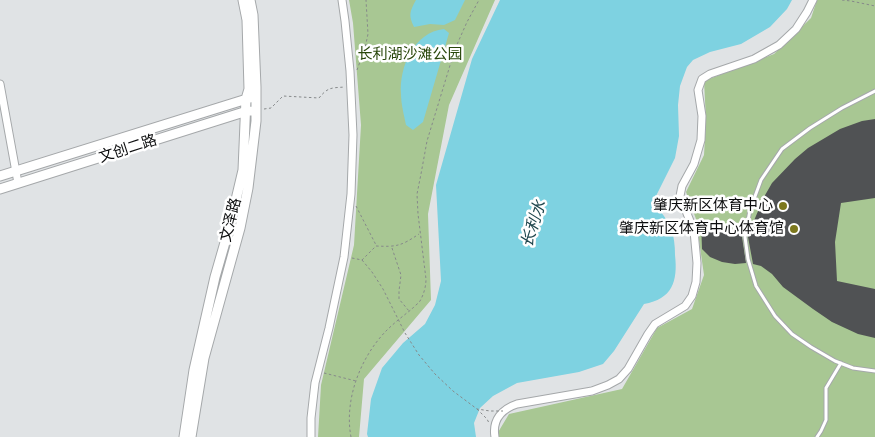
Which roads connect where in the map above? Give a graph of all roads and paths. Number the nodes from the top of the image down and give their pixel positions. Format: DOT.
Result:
graph roads {
  1 [pos="243,0"];
  2 [pos="250,0"];
  3 [pos="342,0"];
  4 [pos="366,0"];
  5 [pos="479,0"];
  6 [pos="813,0"];
  7 [pos="842,0"];
  8 [pos="875,6"];
  9 [pos="357,71"];
  10 [pos="0,84"];
  11 [pos="351,87"];
  12 [pos="875,91"];
  13 [pos="256,97"];
  14 [pos="246,98"];
  15 [pos="251,111"];
  16 [pos="16,171"];
  17 [pos="0,176"];
  18 [pos="18,183"];
  19 [pos="0,189"];
  20 [pos="351,194"];
  21 [pos="420,233"];
  22 [pos="376,246"];
  23 [pos="392,247"];
  24 [pos="344,257"];
  25 [pos="362,260"];
  26 [pos="409,311"];
  27 [pos="841,363"];
  28 [pos="875,371"];
  29 [pos="318,372"];
  30 [pos="356,381"];
  31 [pos="477,409"];
  32 [pos="503,411"];
  33 [pos="494,434"];
  34 [pos="184,437"];
  35 [pos="192,437"];
  36 [pos="311,437"];
  37 [pos="351,437"];
  38 [pos="817,437"];
  1 -- 14 [label="street, 文泽路"];
  2 -- 13 [label="street, 文泽路"];
  3 -- 11 [label="street"];
  4 -- 9 [label="path"];
  5 -- 21 [label="path"];
  6 -- 32 [label="street"];
  7 -- 8 [label="path"];
  10 -- 16 [label="street"];
  11 -- 15 [label="path"];
  11 -- 20 [label="street"];
  12 -- 27 [label="lane"];
  13 -- 14 [label="street, 文创二路"];
  13 -- 15 [label="street, 文泽路"];
  14 -- 15 [label="street, 文泽路"];
  14 -- 16 [label="street, 文创二路"];
  15 -- 18 [label="street, 文创二路"];
  15 -- 34 [label="street, 文泽路"];
  15 -- 35 [label="street, 文泽路"];
  16 -- 17 [label="street, 文创二路"];
  16 -- 18 [label="street"];
  18 -- 19 [label="street, 文创二路"];
  20 -- 22 [label="path"];
  20 -- 24 [label="street"];
  21 -- 23 [label="path"];
  21 -- 26 [label="path"];
  22 -- 23 [label="path"];
  22 -- 25 [label="path"];
  23 -- 26 [label="path"];
  24 -- 25 [label="path"];
  24 -- 29 [label="street"];
  25 -- 31 [label="path, bridge"];
  26 -- 30 [label="path"];
  27 -- 28 [label="lane"];
  27 -- 38 [label="lane"];
  29 -- 30 [label="path"];
  29 -- 36 [label="street"];
  30 -- 37 [label="path"];
  31 -- 32 [label="path, bridge"];
  31 -- 33 [label="path"];
  32 -- 33 [label="street"];
}
